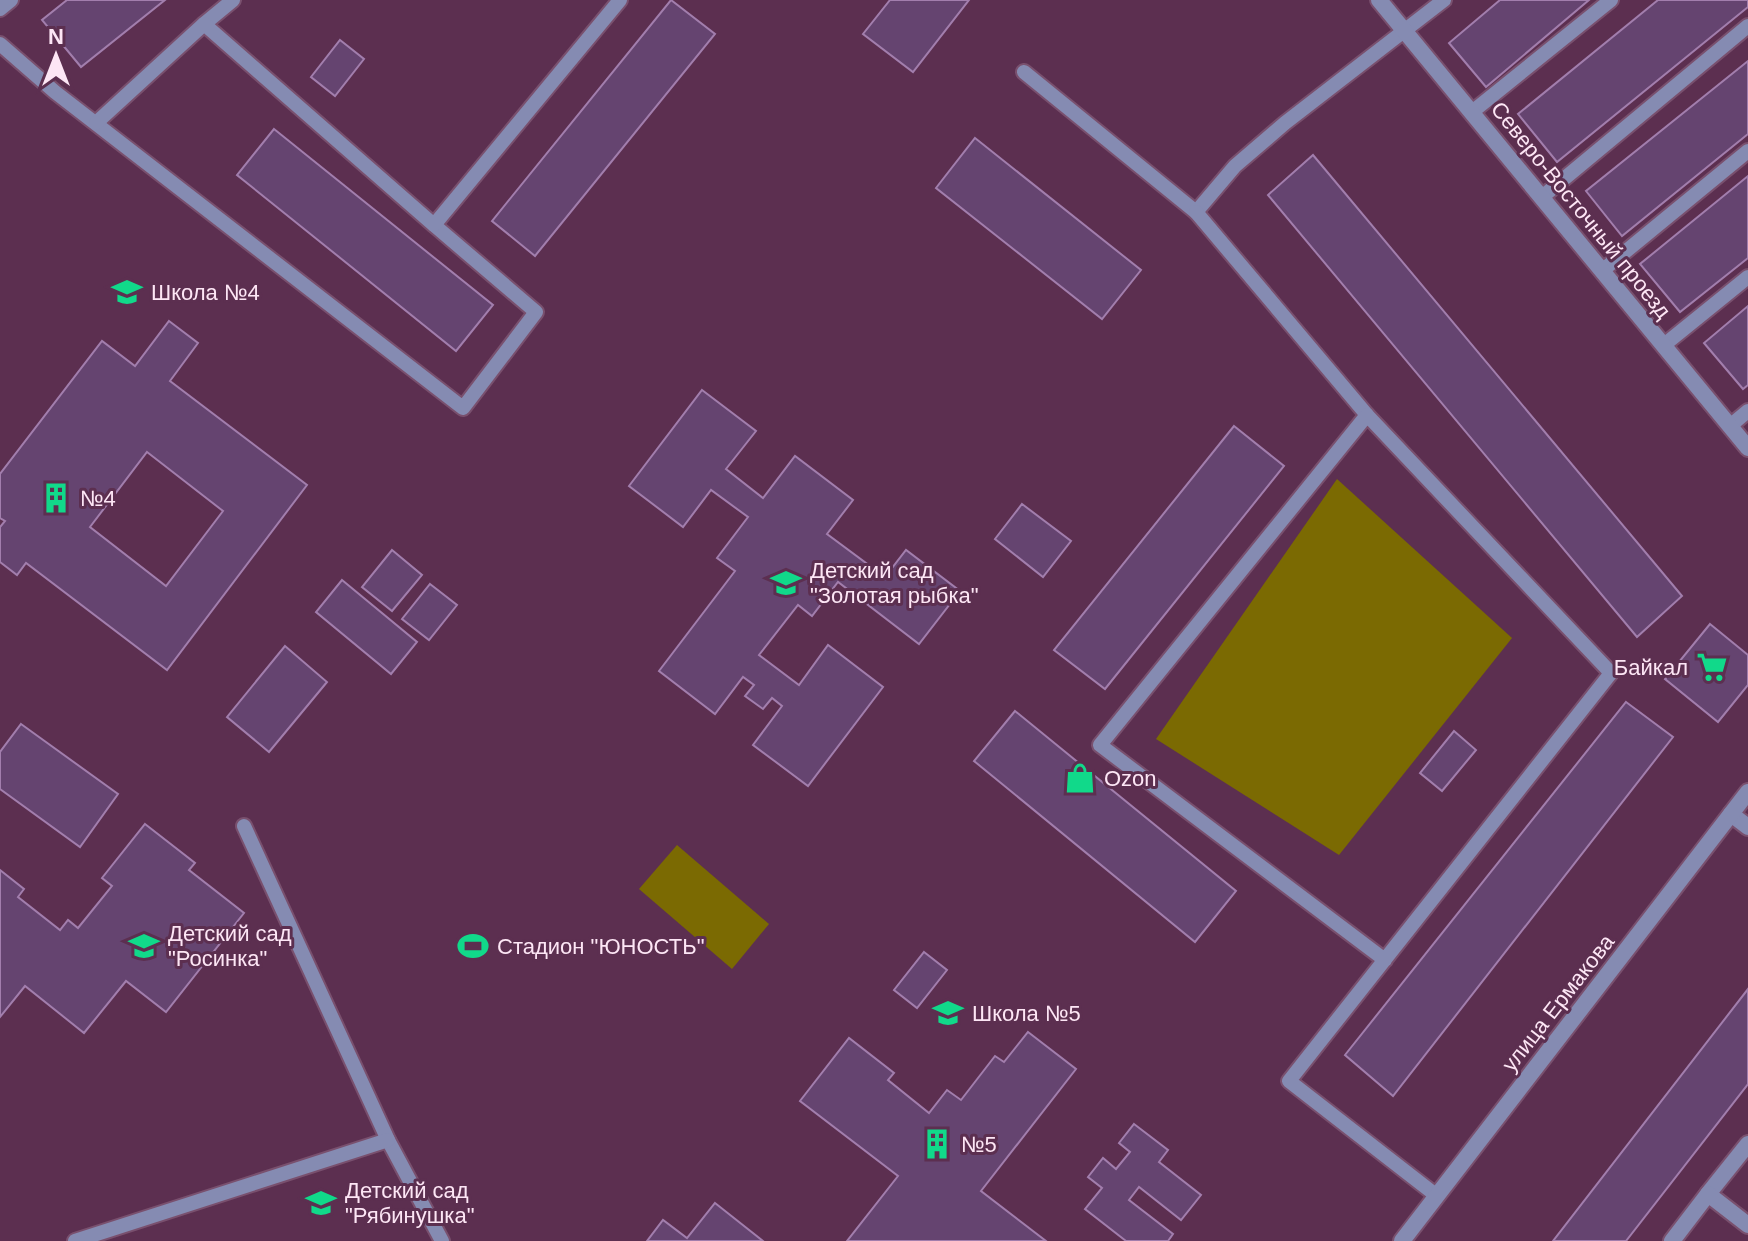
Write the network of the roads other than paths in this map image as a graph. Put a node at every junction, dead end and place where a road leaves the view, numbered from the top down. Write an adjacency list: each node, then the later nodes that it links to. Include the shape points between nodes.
1 (11, 0): 7 (lane)
2 (233, 0): 8 (lane)
3 (620, 0): 18 (lane)
4 (1379, 0): 10 (street, Северо-Восточный проезд)
5 (1444, 0): 10 (lane)
6 (1611, 0): 13 (lane)
7 (0, 9)
8 (204, 24): 14 (lane); 18 (lane)
9 (1748, 26): 16 (lane)
10 (1405, 32): 13 (street, Северо-Восточный проезд); 17 (lane, via 1275,131 1235,166)
11 (0, 44): 14 (lane)
12 (1024, 72): 17 (lane)
13 (1472, 112): 16 (street, Северо-Восточный проезд)
14 (96, 123): 18 (lane, via 463,408 536,312)
15 (1748, 151): 19 (lane)
16 (1542, 197): 19 (street, Северо-Восточный проезд)
17 (1196, 212): 23 (lane)
18 (434, 225)
19 (1603, 270): 21 (street, Северо-Восточный проезд)
20 (1748, 277): 21 (lane)
21 (1664, 345): 24 (street, Северо-Восточный проезд)
22 (1748, 411): 24 (lane)
23 (1367, 415): 30 (lane, via 1611,673); 30 (lane, via 1100,745)
24 (1730, 426): 25 (street, Северо-Восточный проезд)
25 (1748, 448)
26 (1748, 792): 27 (street, улица Ермакова)
27 (1731, 814): 29 (street); 34 (street, улица Ермакова)
28 (244, 826): 31 (lane)
29 (1748, 827)
30 (1385, 960): 34 (lane, via 1289,1081)
31 (388, 1140): 36 (lane); 37 (lane)
32 (1748, 1144): 33 (street)
33 (1708, 1194): 35 (street); 39 (street)
34 (1437, 1196): 38 (street, улица Ермакова)
35 (1748, 1225)
36 (75, 1241)
37 (442, 1241)
38 (1402, 1241)
39 (1672, 1241)

